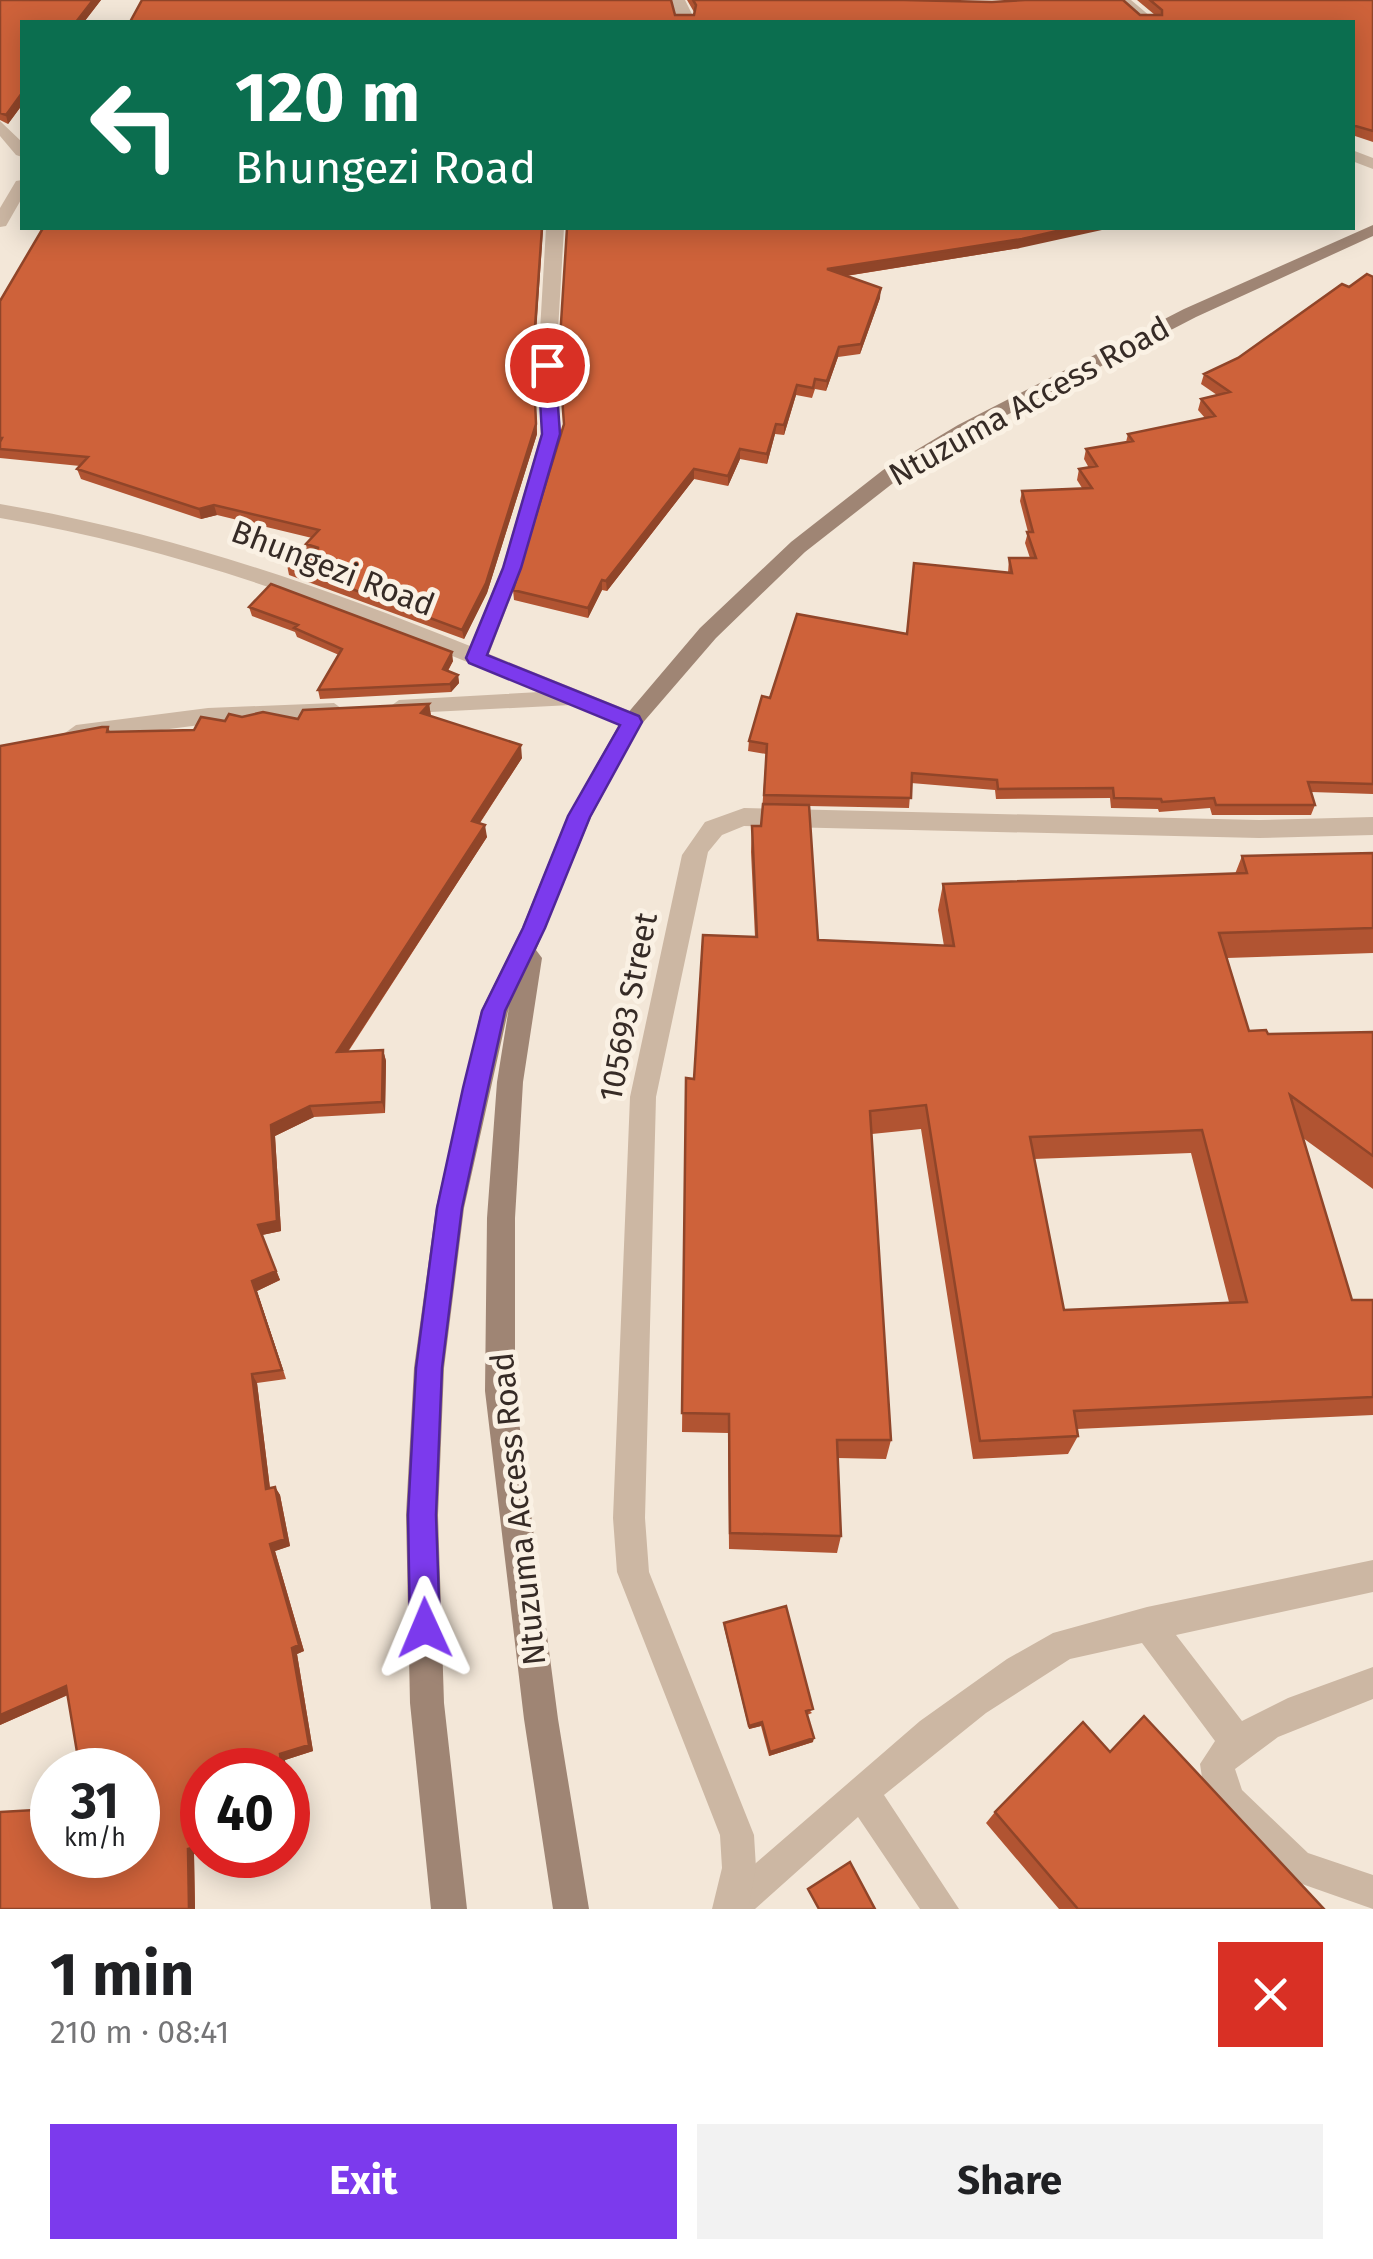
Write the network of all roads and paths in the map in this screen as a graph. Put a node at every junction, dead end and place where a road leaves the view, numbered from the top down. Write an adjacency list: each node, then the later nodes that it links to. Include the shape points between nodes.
1 (1122, 0): 2 (street)
2 (1146, 20)
3 (0, 126): 4 (street)
4 (20, 150)
5 (20, 189): 6 (street)
6 (0, 222)
7 (555, 230): 10 (street, via 547,365 551,434 512,568)
8 (1373, 230): 12 (street, Ntuzuma Access Road, via 1190,313 890,475 756,583)
9 (0, 511): 10 (street, Bhungezi Road, via 78,522 215,557)
10 (476, 658): 11 (street, Bhungezi Road)
11 (574, 698): 12 (street, Bhungezi Road); 13 (street, via 208,716)
12 (632, 722): 15 (street, Ntuzuma Access Road, via 579,816)
13 (56, 736)
14 (1373, 826): 22 (street, 105693 Street, via 744,817 702,837 643,1097 629,1518 638,1588 737,1836 739,1868)
15 (534, 928): 23 (street, Ntuzuma Access Road, via 494,1011 480,1068 450,1208 429,1368 422,1515 427,1703); 24 (street, Ntuzuma Access Road, via 510,1082 500,1391)
16 (1373, 1576): 17 (street)
17 (1147, 1623): 19 (street); 20 (street, via 1064,1644 1020,1668)
18 (1373, 1683): 19 (street)
19 (1237, 1742): 21 (street, via 1218,1764 1230,1802 1297,1866)
20 (862, 1793): 22 (street); 25 (street)
21 (1373, 1893)
22 (730, 1908)
23 (450, 1909)
24 (571, 1909)
25 (940, 1909)

